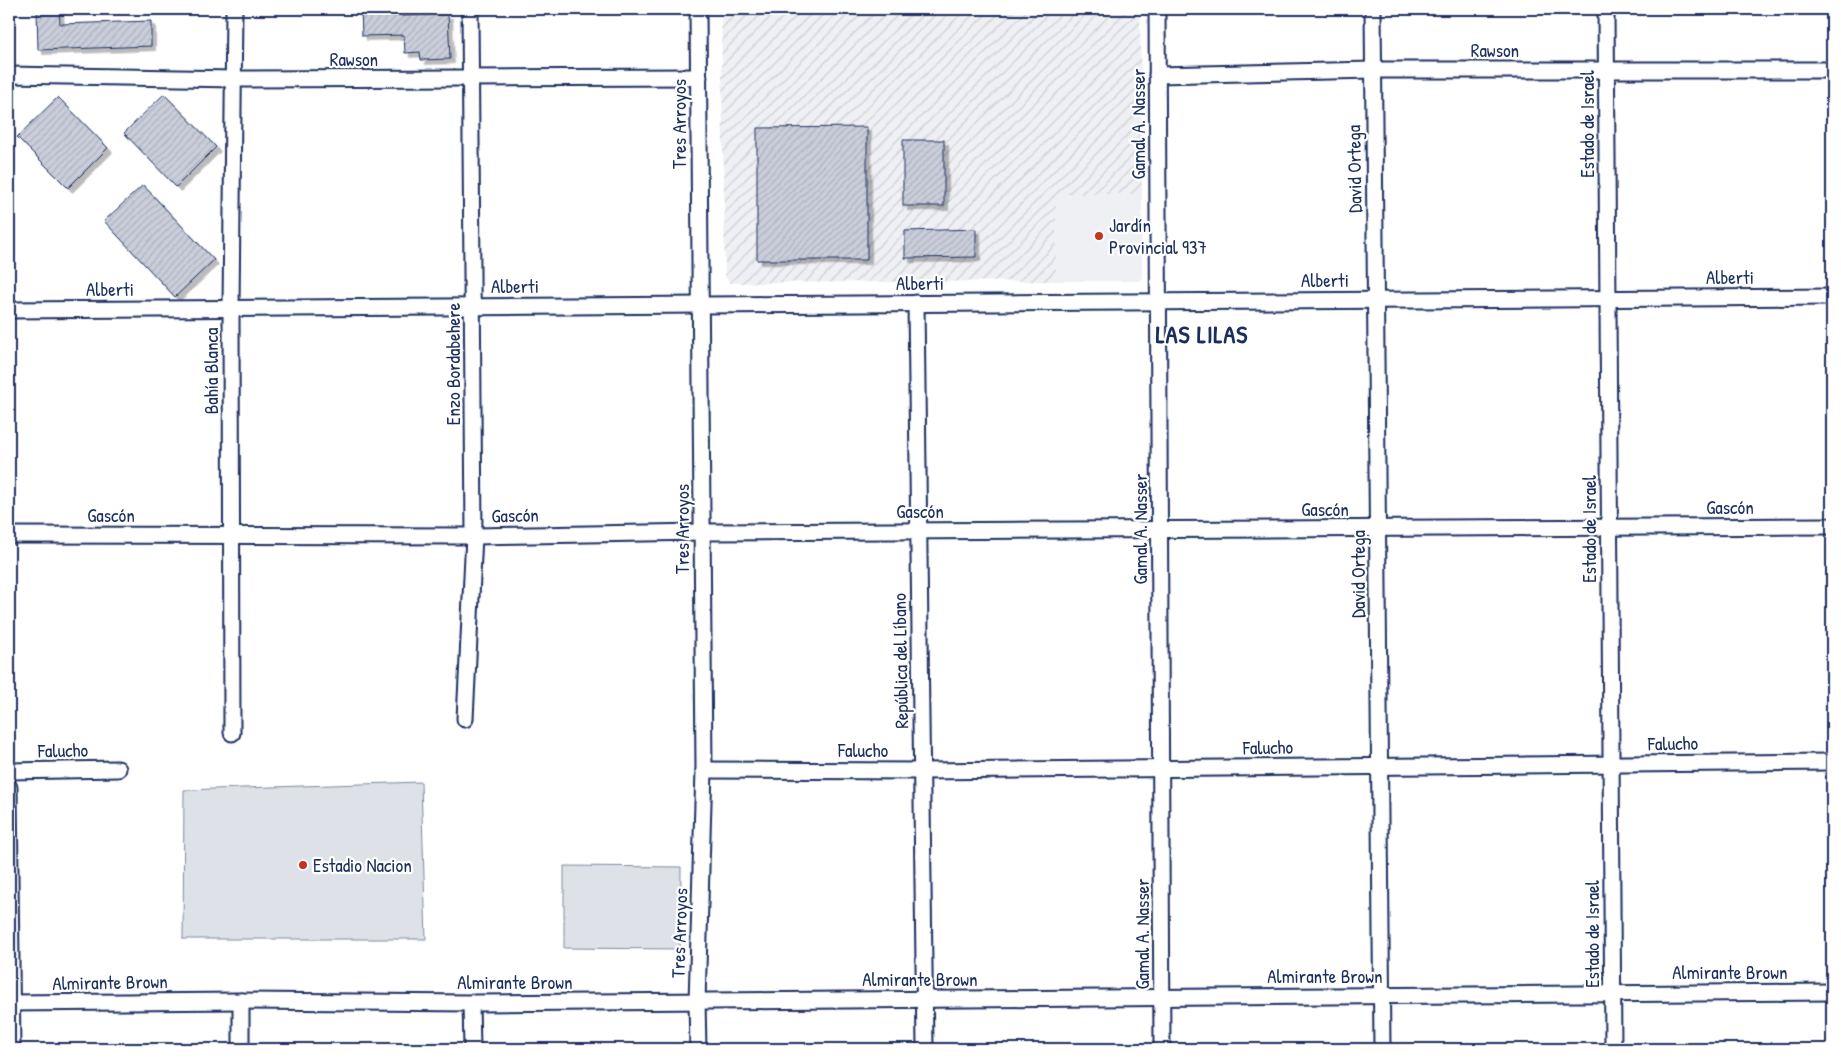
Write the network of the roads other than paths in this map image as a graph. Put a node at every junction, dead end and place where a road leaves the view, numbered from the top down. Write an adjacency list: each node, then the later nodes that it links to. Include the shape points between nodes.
1 (234, 9): 13 (street, Bahía Blanca)
2 (470, 9): 14 (street, Enzo Bordabehere)
3 (698, 9): 12 (street, Tres Arroyos)
4 (1157, 9): 11 (street, Gamal A. Nasser)
5 (1373, 9): 7 (street, David Ortega)
6 (1606, 9): 8 (street, Estado de Israel)
7 (1373, 70): 8 (street, Rawson); 11 (street, Rawson); 17 (street, David Ortega)
8 (1606, 70): 9 (street, Rawson); 16 (street, Estado de Israel)
9 (1832, 70)
10 (9, 75): 13 (street, Rawson)
11 (1157, 75): 18 (street, Gamal A. Nasser)
12 (698, 77): 14 (street, Rawson); 20 (street, Tres Arroyos)
13 (235, 79): 14 (street, Rawson); 22 (street, Bahía Blanca)
14 (471, 79): 21 (street, Enzo Bordabehere)
15 (1832, 297): 16 (street, Alberti)
16 (1608, 298): 17 (street, Alberti); 25 (street, Estado de Israel)
17 (1376, 300): 18 (street, Alberti); 26 (street, David Ortega)
18 (1158, 301): 19 (street, Alberti); 27 (street, Gamal A. Nasser)
19 (916, 303): 20 (street, Alberti); 28 (street, República del Líbano)
20 (700, 305): 21 (street, Alberti); 29 (street, Tres Arroyos)
21 (472, 306): 22 (street, Alberti); 32 (street, Enzo Bordabehere)
22 (231, 308): 23 (street, Alberti); 31 (street, Bahía Blanca)
23 (9, 310)
24 (1832, 526): 25 (street, Gascón)
25 (1609, 528): 26 (street, Gascón); 36 (street, Estado de Israel)
26 (1378, 529): 27 (street, Gascón); 37 (street, David Ortega)
27 (1160, 530): 28 (street, Gascón); 38 (street, Gamal A. Nasser)
28 (919, 531): 29 (street, Gascón); 42 (street, República del Líbano)
29 (702, 532): 32 (street, Gascón); 40 (street, Tres Arroyos)
30 (9, 535): 31 (street, Gascón)
31 (232, 536): 32 (street, Gascón); 34 (street, Bahía Blanca)
32 (474, 536): 33 (street, Enzo Bordabehere)
33 (465, 719)
34 (232, 734)
35 (1832, 762): 36 (street, Falucho)
36 (1611, 764): 37 (street, Falucho); 45 (street, Estado de Israel)
37 (1380, 766): 38 (street, Falucho); 46 (street, David Ortega)
38 (1161, 768): 42 (street, Falucho); 47 (street, Gamal A. Nasser)
39 (118, 769): 41 (street, Falucho)
40 (704, 770): 42 (street, Falucho); 50 (street, Tres Arroyos)
41 (9, 771)
42 (921, 771): 48 (street, República del Líbano)
43 (9, 786): 51 (street)
44 (1832, 992): 45 (street, Almirante Brown)
45 (1612, 993): 46 (street, Almirante Brown); 60 (street, Estado de Israel)
46 (1382, 995): 47 (street, Almirante Brown); 59 (street, David Ortega)
47 (1162, 997): 48 (street, Almirante Brown); 58 (street, Gamal A. Nasser)
48 (924, 999): 50 (street, Almirante Brown); 57 (street, República del Líbano)
49 (241, 1001): 51 (street, Almirante Brown); 52 (street, Almirante Brown); 54 (street)
50 (697, 1001): 52 (street, Almirante Brown); 56 (street, Tres Arroyos)
51 (10, 1003): 53 (street)
52 (471, 1003): 55 (street)
53 (12, 1049)
54 (241, 1049)
55 (472, 1049)
56 (698, 1049)
57 (925, 1049)
58 (1162, 1049)
59 (1382, 1049)
60 (1613, 1049)

